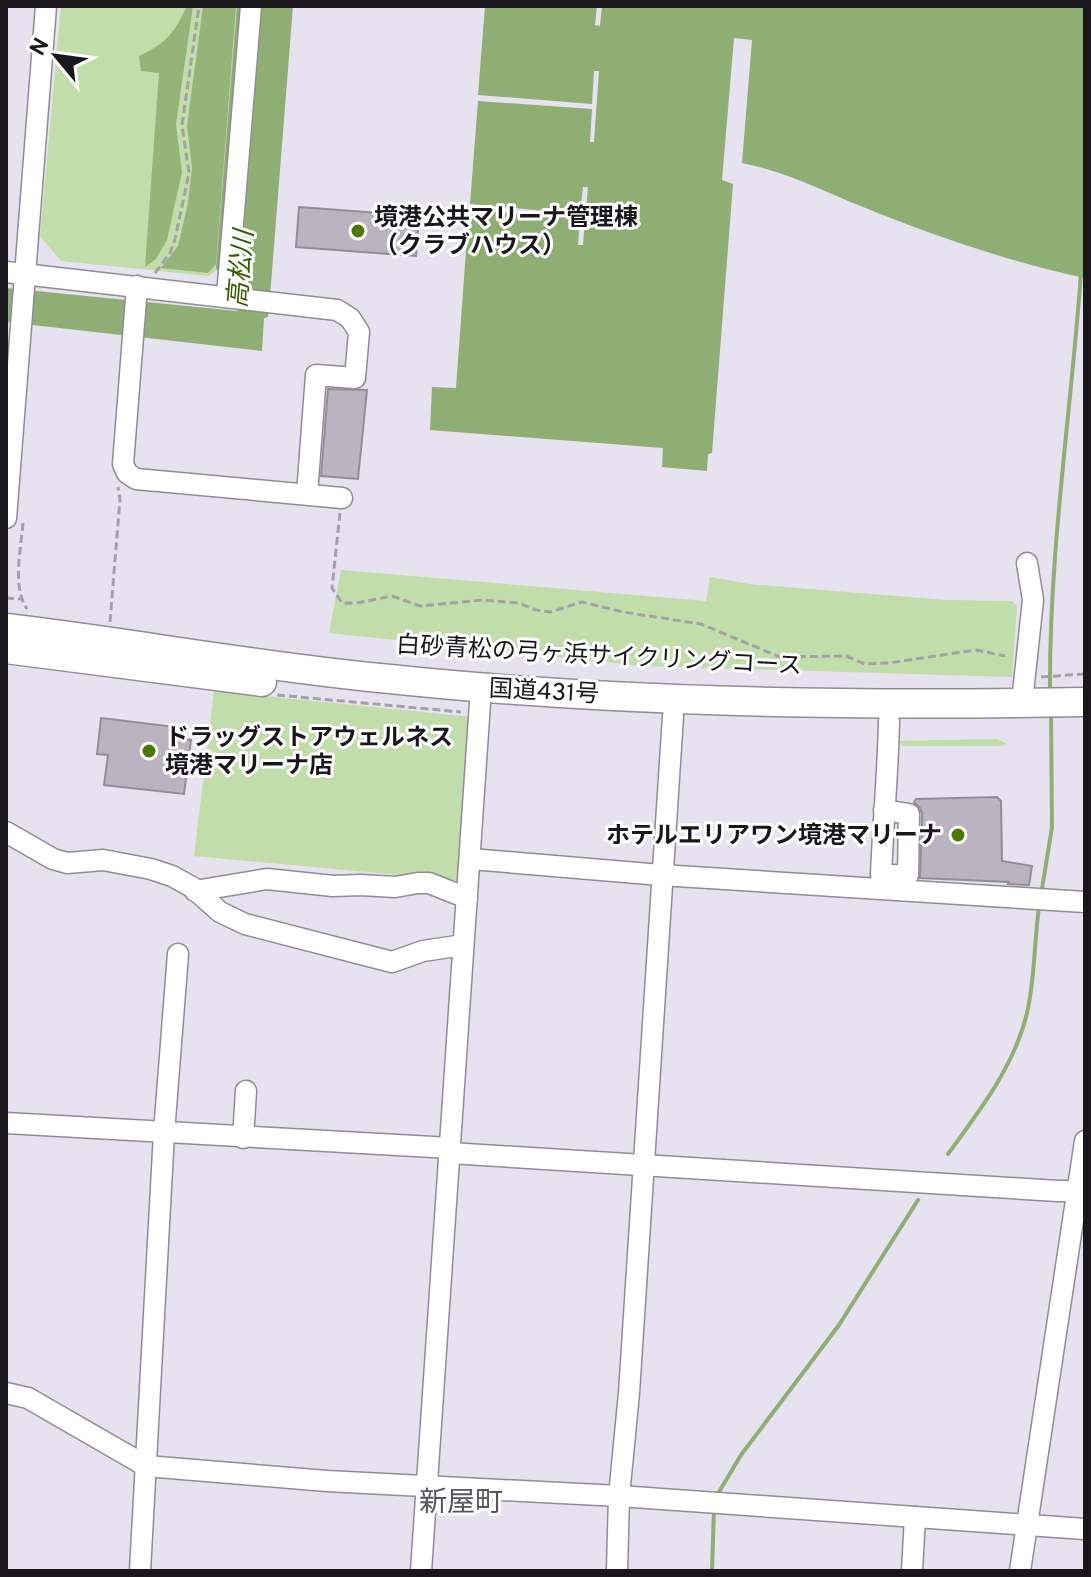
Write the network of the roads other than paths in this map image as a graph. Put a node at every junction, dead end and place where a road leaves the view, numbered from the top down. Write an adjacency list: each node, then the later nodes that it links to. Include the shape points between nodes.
1 (46, 6): 3 (street)
2 (251, 6): 5 (street)
3 (17, 278): 4 (street); 8 (street, via 20,324)
4 (142, 288): 5 (street); 6 (street, via 133,337 123,464 127,473 136,479)
5 (232, 296): 6 (street, via 337,310 359,332 355,378 316,375)
6 (307, 494): 7 (street)
7 (342, 498)
8 (6, 518)
9 (1027, 563): 12 (street, via 1033,600)
10 (6, 637): 11 (highway, 国道431号, via 312,671)
11 (480, 696): 12 (highway, 国道431号, via 860,703); 14 (highway, 国道431号); 18 (street)
12 (1029, 698): 13 (highway, 国道431号); 15 (highway, 国道431号)
13 (1076, 704)
14 (673, 716): 15 (highway, 国道431号); 19 (street)
15 (889, 721): 16 (street)
16 (884, 810)
17 (6, 832): 20 (street, via 53,859 103,860 151,869)
18 (471, 859): 19 (street); 21 (street)
19 (661, 875): 22 (street); 31 (street)
20 (195, 891): 21 (street, via 267,879 333,886 429,883); 23 (street, via 245,924 392,962)
21 (467, 898): 23 (street)
22 (1085, 902)
23 (463, 945): 30 (street)
24 (178, 954): 27 (street)
25 (246, 1091): 28 (street)
26 (6, 1123): 27 (street)
27 (164, 1133): 28 (street); 34 (street)
28 (243, 1138): 30 (street)
29 (1085, 1141): 32 (street)
30 (450, 1150): 31 (street); 35 (street)
31 (641, 1164): 32 (street); 36 (street)
32 (1082, 1191): 38 (street)
33 (6, 1393): 34 (street, via 28,1398)
34 (146, 1466): 35 (street); 40 (street)
35 (427, 1486): 36 (street); 41 (street)
36 (619, 1496): 37 (street); 42 (street)
37 (915, 1517): 38 (street); 43 (street)
38 (1026, 1526): 39 (street); 44 (street)
39 (1085, 1529)
40 (140, 1571)
41 (421, 1571)
42 (617, 1571)
43 (912, 1571)
44 (1020, 1571)

